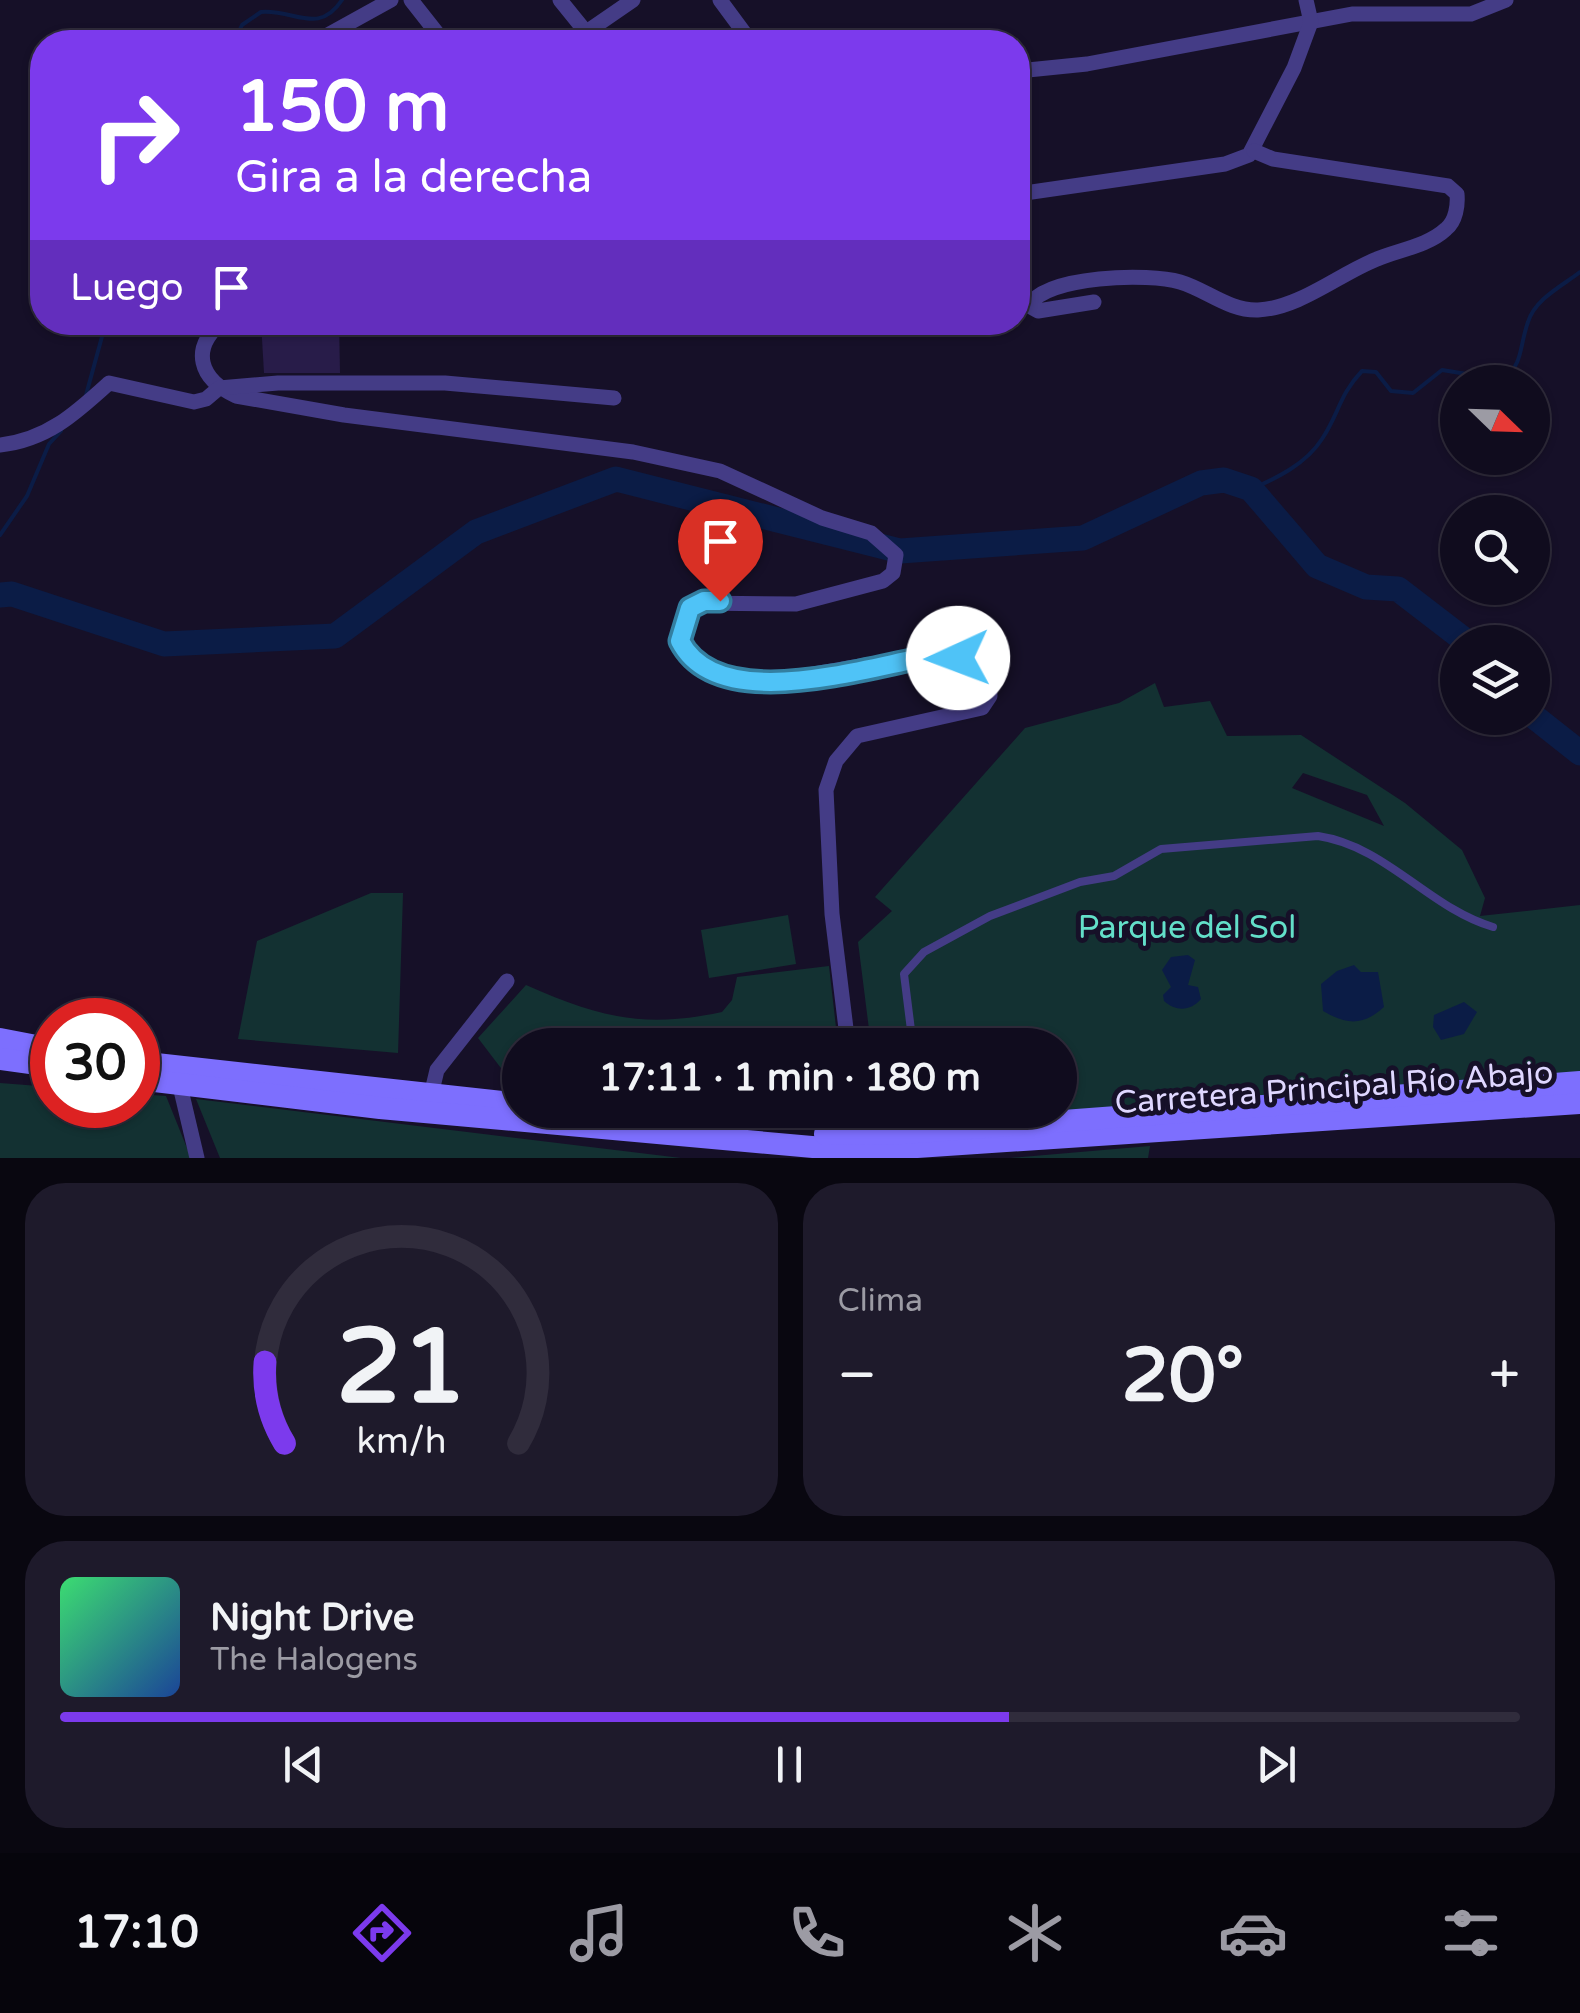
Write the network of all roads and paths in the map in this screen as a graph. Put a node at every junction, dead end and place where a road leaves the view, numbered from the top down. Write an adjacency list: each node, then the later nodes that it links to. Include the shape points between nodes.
1 (391, 0): 9 (street)
2 (411, 0): 10 (street)
3 (560, 0): 11 (street)
4 (634, 0): 12 (street)
5 (720, 0): 13 (street)
6 (1306, 0): 8 (street)
7 (1506, 0): 8 (street, via 1471,14 1352,14)
8 (1311, 22): 14 (street); 15 (street)
9 (337, 30)
10 (435, 30)
11 (584, 30)
12 (598, 30)
13 (741, 30)
14 (1030, 70)
15 (1254, 151): 16 (street, via 1225,164); 17 (street, via 1448,186 1458,194 1454,216 1433,238 1281,306 1240,309 1181,282 1150,276 1059,285 1035,296 1030,306 1038,311)
16 (1030, 192)
17 (1094, 302)
18 (208, 335): 19 (street, via 200,354 203,371)
19 (219, 388): 20 (street, via 445,383); 21 (street, via 194,402 109,382 44,434); 24 (street, via 252,400 632,452 720,472 871,533 896,555 889,578 796,604 695,603 680,641 698,666 744,682 932,656 971,664 989,681 982,708 858,736 830,776 832,914)
20 (614, 398)
21 (0, 444)
22 (1493, 927): 25 (lane, via 1442,906 1430,892 1339,839 1161,850 1114,876 990,916 924,952 904,974)
23 (508, 981): 34 (street, via 436,1070)
24 (846, 1028)
25 (911, 1028)
26 (0, 1039): 27 (main road)
27 (30, 1045)
28 (0, 1058): 29 (main road)
29 (30, 1063)
30 (160, 1070): 31 (main road, Carretera Principal Río Abajo)
31 (181, 1078): 32 (main road, Carretera Principal Río Abajo); 34 (main road, Carretera Principal Río Abajo); 39 (main road, Carretera Principal Río Abajo); 40 (street)
32 (160, 1079)
33 (1580, 1082): 39 (main road, Carretera Principal Río Abajo)
34 (431, 1095): 35 (main road, Carretera Principal Río Abajo)
35 (502, 1102)
36 (1580, 1103): 39 (main road, Carretera Principal Río Abajo)
37 (749, 1128): 39 (main road, Carretera Principal Río Abajo)
38 (857, 1128): 39 (street)
39 (858, 1143)
40 (198, 1158)

